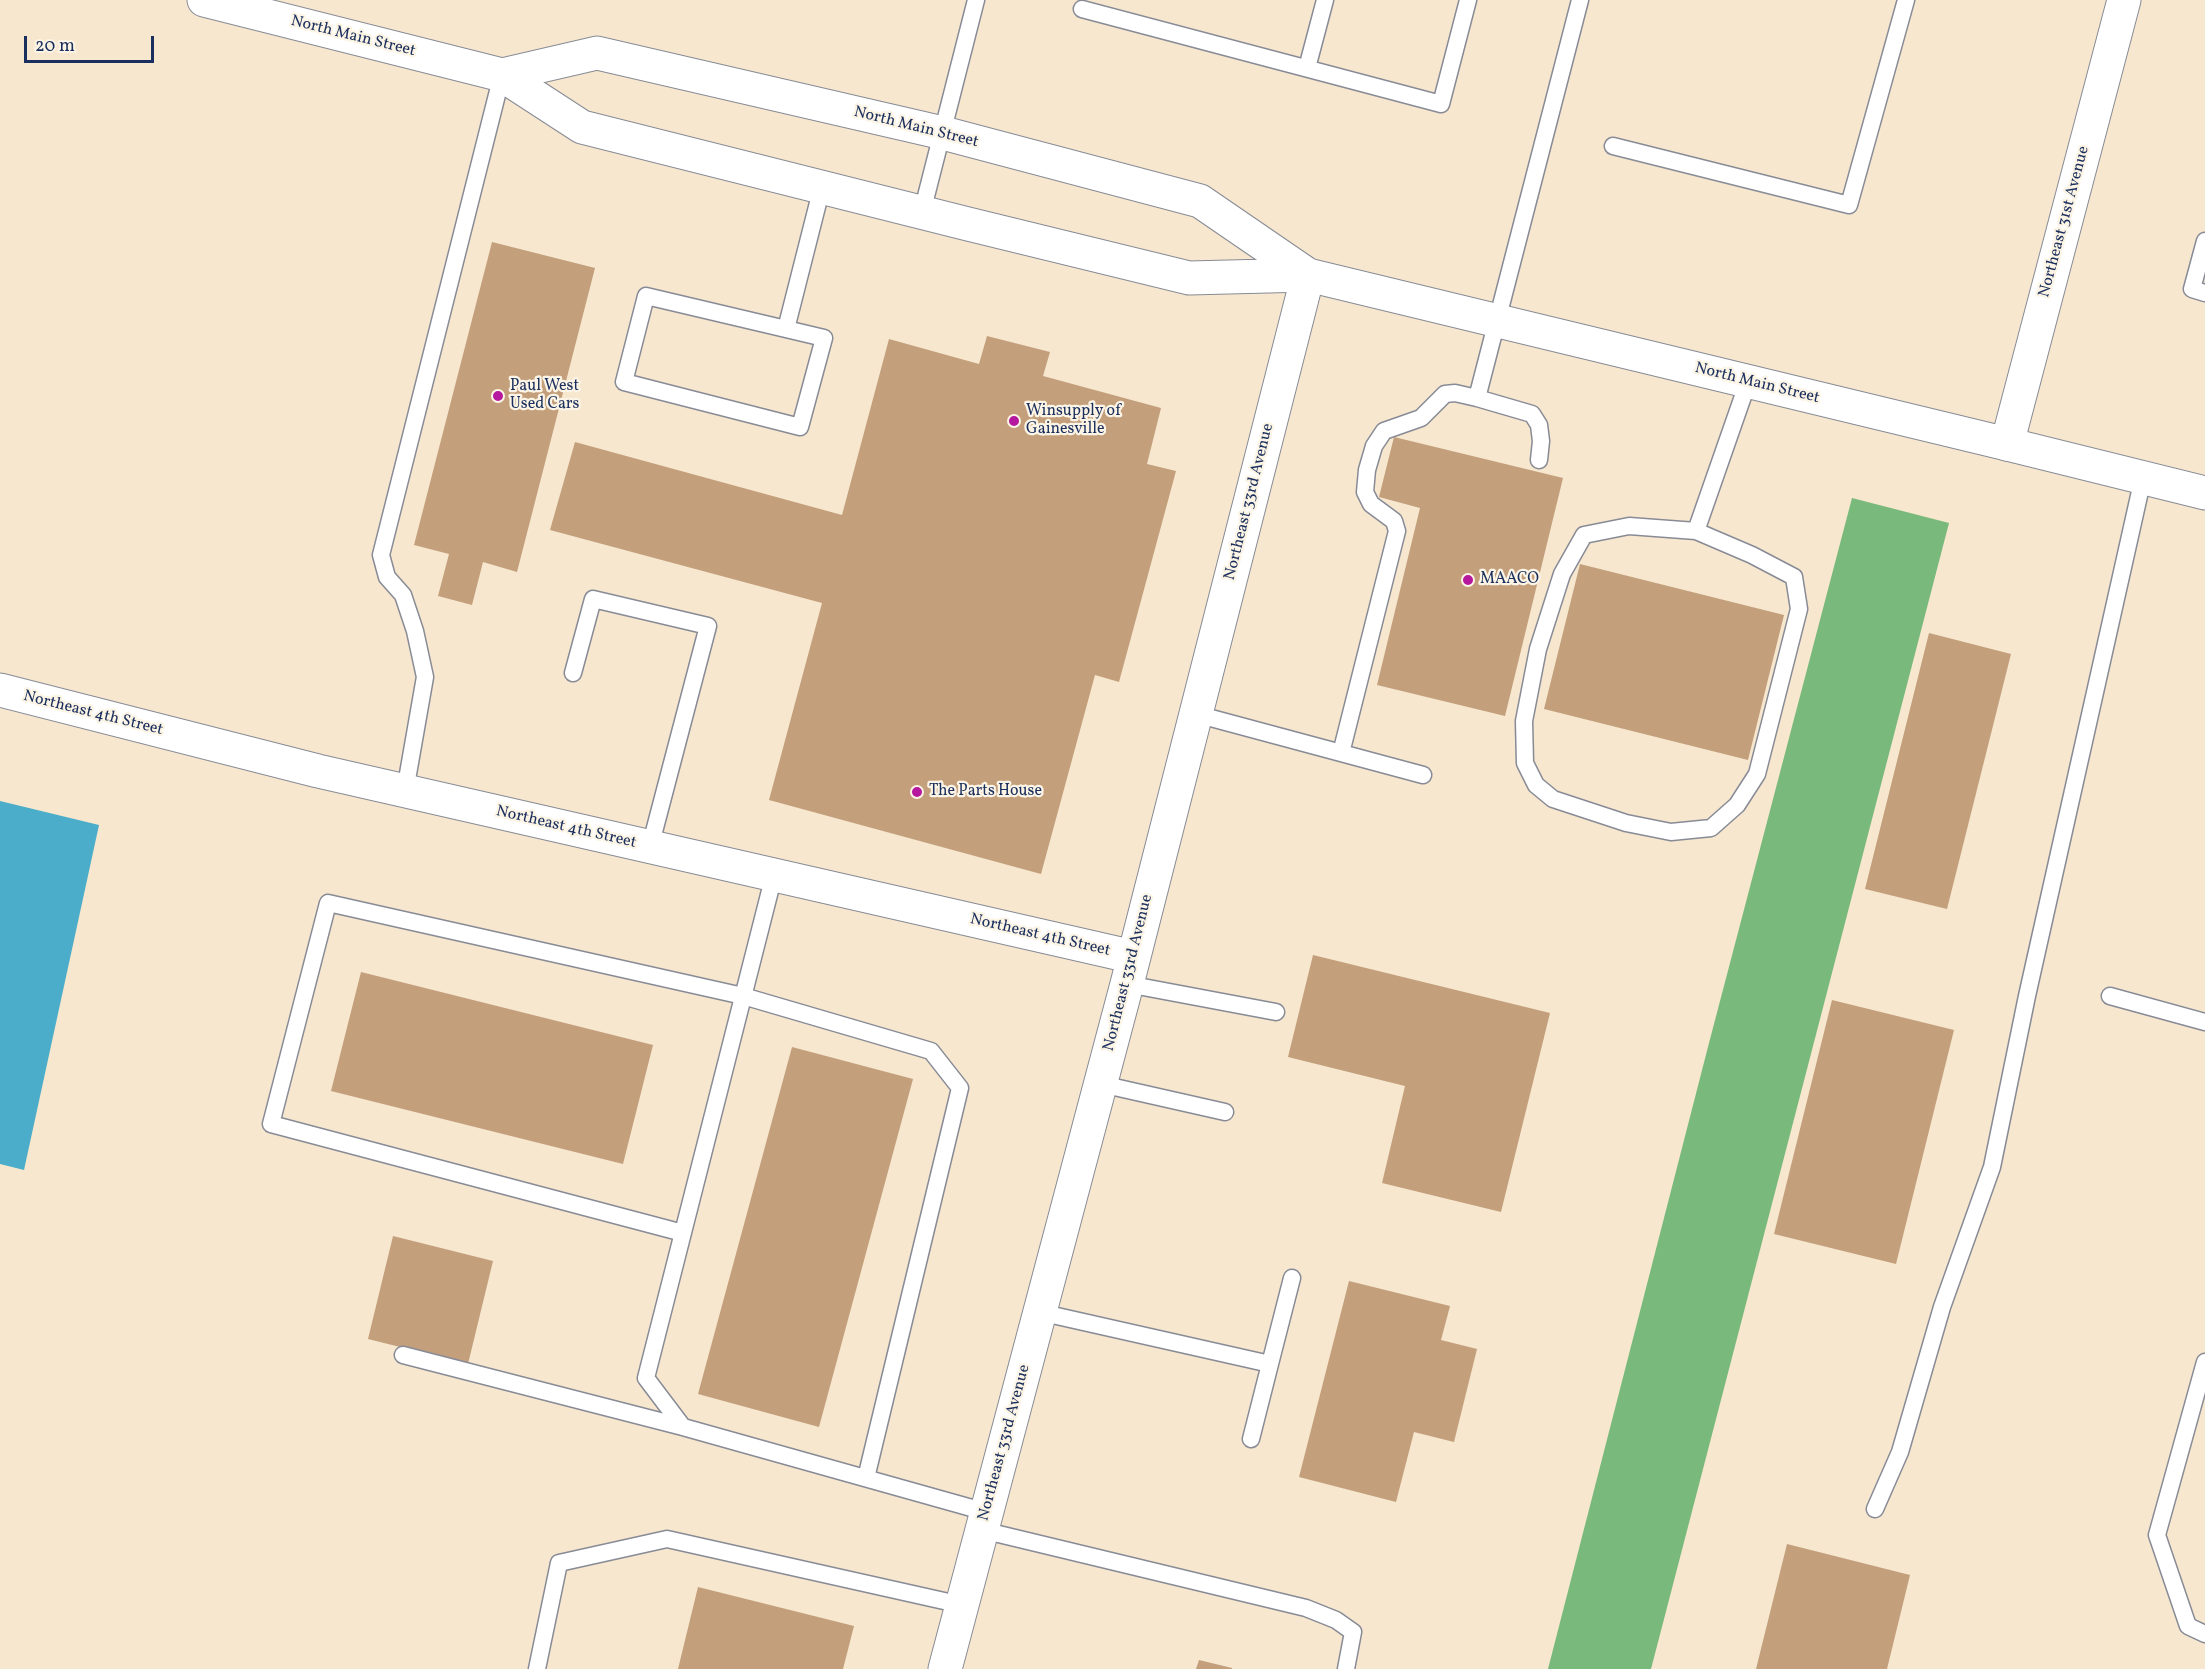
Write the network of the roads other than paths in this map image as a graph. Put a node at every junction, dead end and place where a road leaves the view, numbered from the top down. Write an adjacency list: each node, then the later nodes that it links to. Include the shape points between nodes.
1 (204, 0): 10 (street, North Main Street)
2 (976, 0): 11 (lane)
3 (1324, 0): 9 (lane)
4 (1468, 0): 9 (lane, via 1441,104)
5 (1581, 0): 18 (lane)
6 (1906, 0): 12 (lane, via 1849,205)
7 (2124, 0): 22 (street, Northeast 31st Avenue)
8 (1082, 9): 9 (lane)
9 (1307, 68)
10 (502, 75): 11 (street, North Main Street, via 597,53); 13 (street, North Main Street, via 582,127); 32 (lane, via 381,555 387,577 403,596 425,677)
11 (943, 133): 14 (lane); 16 (street, North Main Street, via 1200,201)
12 (1613, 146)
13 (822, 187): 14 (street, North Main Street); 19 (lane)
14 (922, 212): 16 (street, North Main Street, via 1189,278)
15 (2205, 241): 17 (lane, via 2192,289)
16 (1308, 275): 18 (street, North Main Street); 29 (street, Northeast 33rd Avenue)
17 (2205, 292)
18 (1497, 321): 20 (street, North Main Street); 21 (lane)
19 (786, 329): 19 (lane, via 646,296 624,382 800,427 824,338)
20 (1748, 382): 22 (street, North Main Street); 26 (lane)
21 (1477, 398): 23 (lane, via 1532,414 1539,425); 30 (lane, via 1445,394 1421,418 1384,431 1374,446 1365,492 1371,504 1394,521 1397,531)
22 (2007, 444): 24 (street, North Main Street)
23 (1539, 460)
24 (2143, 478): 25 (street, North Main Street); 51 (lane, via 1992,1167 1942,1307 1900,1452)
25 (2205, 494)
26 (1696, 531): 26 (lane, via 1794,577 1799,609 1757,774 1737,805 1711,828 1671,832 1626,824 1553,799 1536,784 1525,763 1524,722 1538,649 1562,574 1584,535 1629,526)
27 (573, 673): 33 (lane, via 593,598 708,626)
28 (0, 690): 32 (street, Northeast 4th Street)
29 (1196, 714): 30 (lane); 35 (street, Northeast 33rd Avenue)
30 (1341, 753): 31 (lane)
31 (1423, 775)
32 (405, 791): 33 (street, Northeast 4th Street)
33 (650, 847): 34 (street, Northeast 4th Street)
34 (774, 876): 35 (street, Northeast 4th Street); 36 (lane)
35 (1130, 971): 38 (lane); 40 (street, Northeast 33rd Avenue)
36 (743, 996): 42 (lane); 42 (lane, via 328,903 296,1024 271,1124); 50 (lane, via 931,1051 960,1088)
37 (2110, 996): 39 (lane)
38 (1276, 1012)
39 (2205, 1022)
40 (1101, 1084): 41 (lane); 44 (street, Northeast 33rd Avenue)
41 (1225, 1112)
42 (683, 1233): 48 (lane, via 646,1378)
43 (1292, 1278): 47 (lane)
44 (1039, 1312): 47 (lane); 52 (street, Northeast 33rd Avenue)
45 (403, 1355): 48 (lane)
46 (2205, 1362): 54 (lane, via 2157,1534 2188,1626)
47 (1270, 1364): 49 (lane)
48 (683, 1428): 50 (lane)
49 (1251, 1439)
50 (866, 1478): 52 (lane)
51 (1875, 1509)
52 (984, 1521): 53 (street, Northeast 33rd Avenue); 57 (lane, via 1306,1608 1336,1620 1353,1632)
53 (962, 1605): 55 (lane, via 667,1539 559,1563); 56 (street, Northeast 33rd Avenue)
54 (2205, 1634)
55 (537, 1669)
56 (945, 1669)
57 (1346, 1669)

